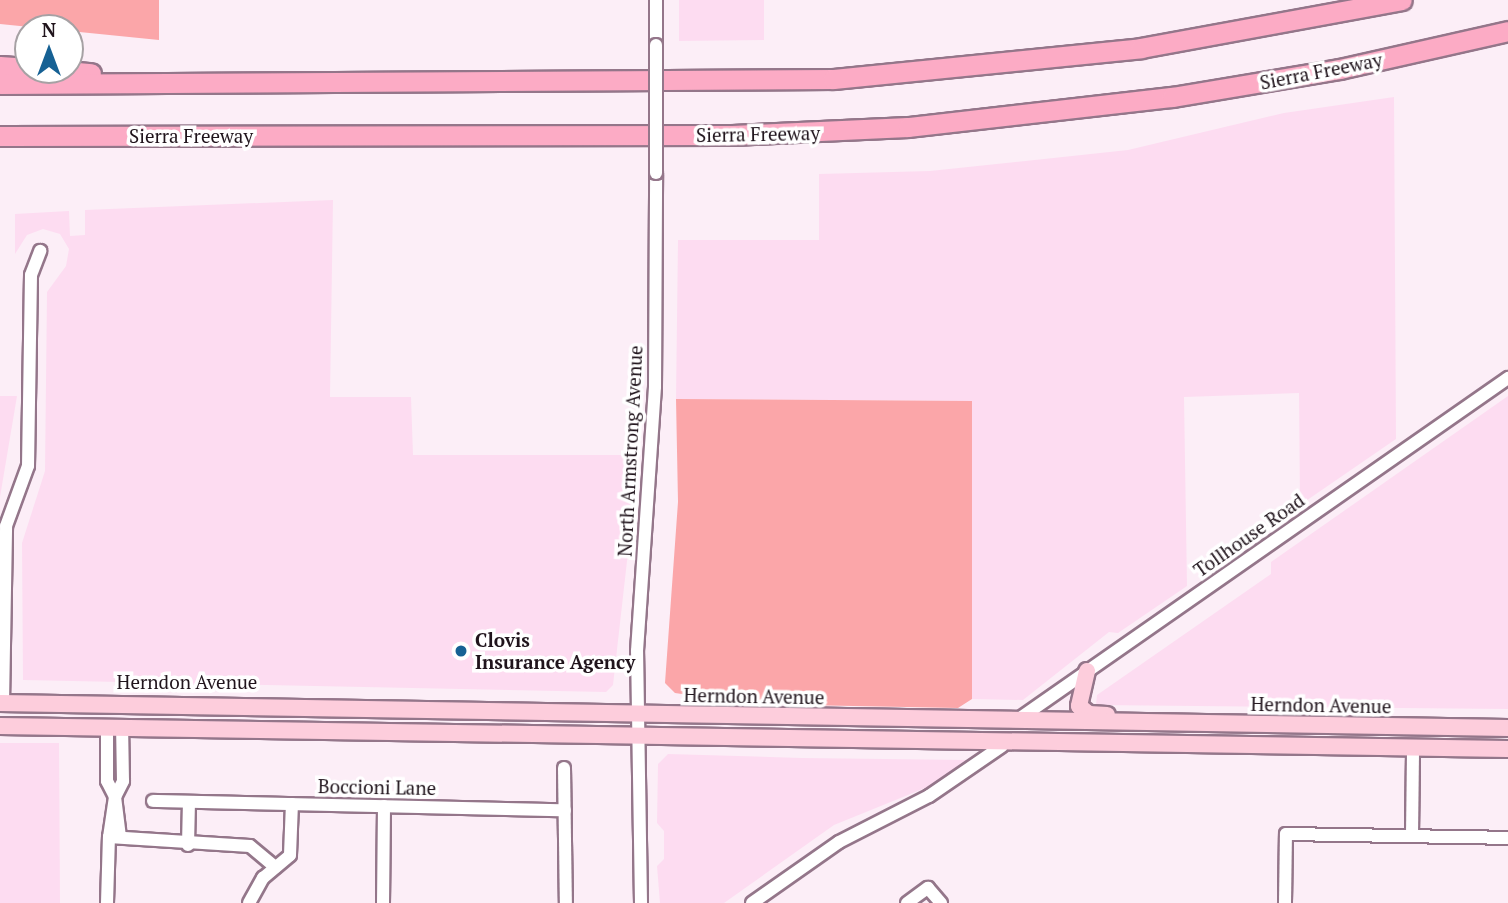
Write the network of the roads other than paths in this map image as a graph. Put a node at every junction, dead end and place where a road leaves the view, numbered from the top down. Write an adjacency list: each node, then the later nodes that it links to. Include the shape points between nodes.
1 (656, 0): 19 (street, North Armstrong Avenue, bridge, via 655,387)
2 (1387, 0): 4 (highway)
3 (1402, 0): 4 (highway)
4 (1333, 15): 10 (highway, via 1128,50 833,79)
5 (1508, 31): 7 (highway, Sierra Freeway)
6 (1508, 41): 7 (highway)
7 (1433, 48): 12 (highway, Sierra Freeway, via 1172,97 908,127 718,135)
8 (84, 74): 10 (highway)
9 (0, 84): 10 (highway)
10 (154, 85)
11 (0, 136): 12 (highway, Sierra Freeway)
12 (166, 136): 13 (highway)
13 (0, 146)
14 (40, 251): 18 (street, via 31,275 29,466 6,526)
15 (1508, 378): 16 (street, Tollhouse Road)
16 (1087, 671): 20 (street, Tollhouse Road); 21 (main road, via 1079,692 1083,710 1138,715)
17 (297, 703): 18 (main road, Herndon Avenue); 19 (main road, Herndon Avenue); 23 (main road, via 215,714 125,713)
18 (1, 705)
19 (637, 713): 20 (main road, Herndon Avenue); 25 (street, North Armstrong Avenue)
20 (1013, 723): 21 (main road, Herndon Avenue); 27 (main road, via 994,733 806,729)
21 (1152, 724): 24 (main road, Herndon Avenue); 29 (main road, via 1137,732 1059,733)
22 (0, 726): 23 (main road)
23 (115, 727): 25 (main road); 39 (street, via 107,781 115,797)
24 (1508, 728)
25 (637, 737): 27 (main road); 47 (street, North Armstrong Avenue)
26 (1508, 738): 31 (main road)
27 (793, 742): 28 (main road)
28 (1002, 746): 29 (main road); 48 (street, via 929,796 839,842)
29 (1052, 747): 31 (main road)
30 (1508, 749): 31 (main road)
31 (1413, 750): 38 (street)
32 (564, 768): 37 (street)
33 (153, 801): 34 (street, Boccioni Lane)
34 (189, 802): 35 (street, Boccioni Lane); 41 (street)
35 (292, 804): 36 (street, Boccioni Lane); 42 (street, via 292,849)
36 (384, 806): 37 (street, Boccioni Lane); 45 (street)
37 (565, 810): 46 (street)
38 (1412, 835): 40 (street); 51 (street, via 1286,834)
39 (115, 837): 41 (street); 43 (street)
40 (1508, 838)
41 (188, 845): 42 (street, via 250,846)
42 (275, 867): 44 (street)
43 (107, 903)
44 (249, 903)
45 (383, 903)
46 (566, 903)
47 (641, 903)
48 (752, 903)
49 (906, 903): 50 (street, via 928,888)
50 (941, 903)
51 (1284, 903)

